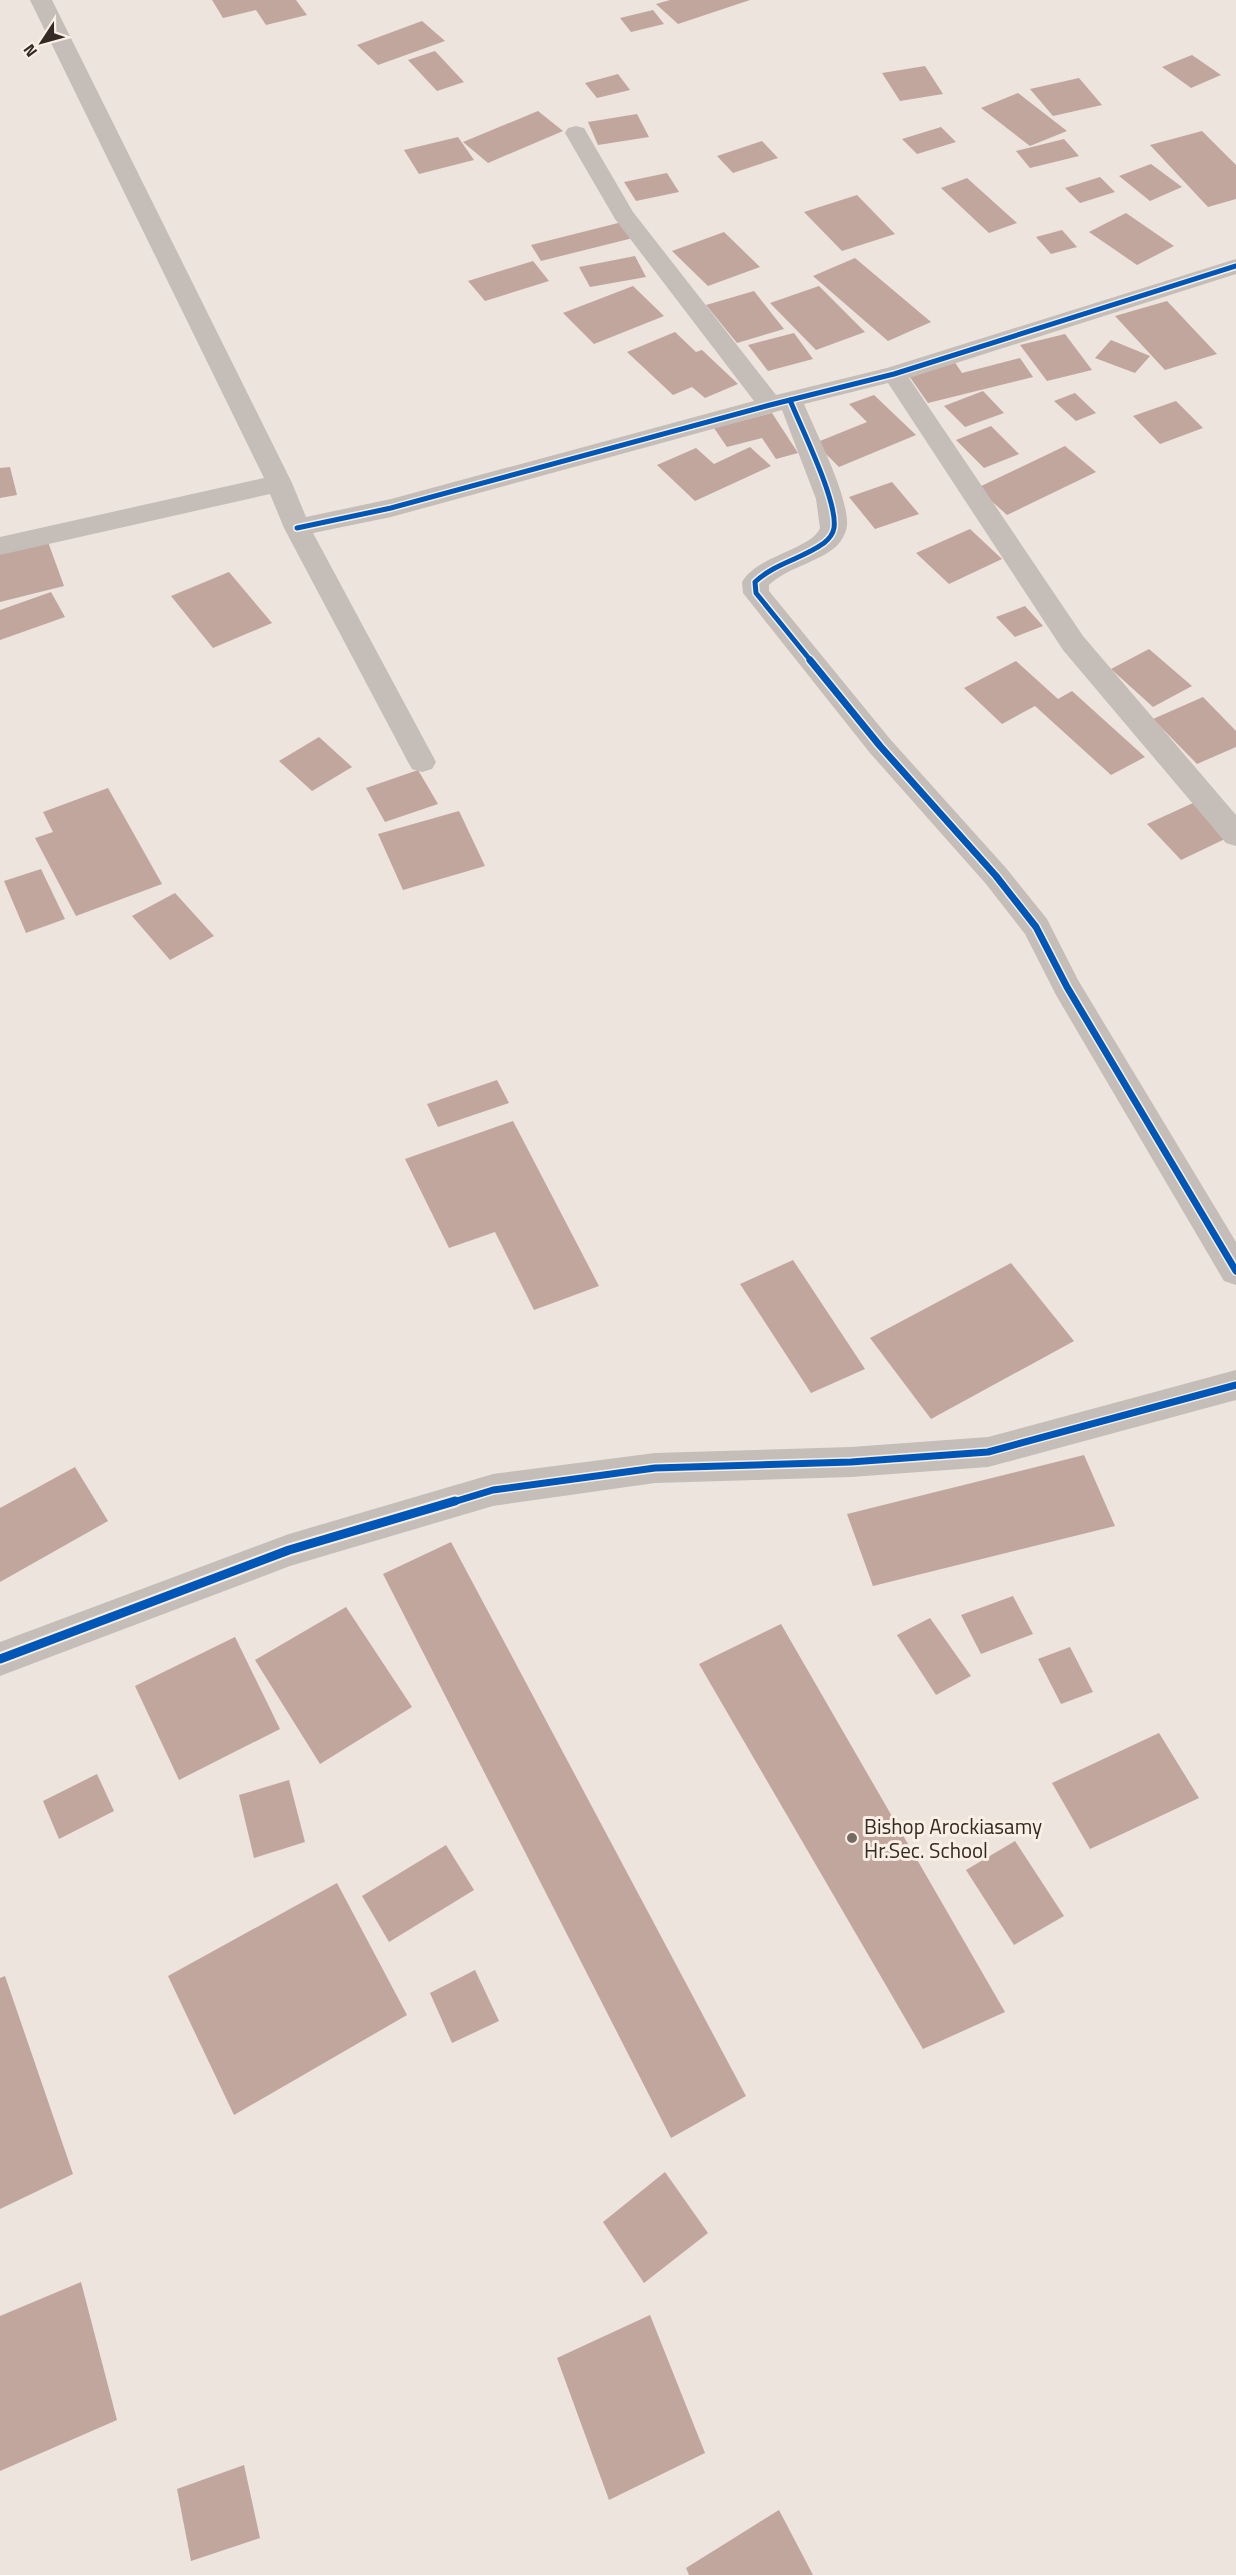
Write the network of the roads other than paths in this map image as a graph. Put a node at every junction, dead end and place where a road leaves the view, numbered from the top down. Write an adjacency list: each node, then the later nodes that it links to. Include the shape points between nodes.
1 (41, 0): 6 (street)
2 (576, 133): 5 (street, via 623,214)
3 (1236, 266): 4 (street)
4 (894, 374): 5 (street); 10 (street, via 1073,643)
5 (780, 402): 7 (street, via 391,508); 11 (street, via 830,503 834,524 832,536 823,543 764,573 755,582 756,593 880,746 1036,927 1067,987)
6 (279, 483): 7 (street); 8 (street)
7 (297, 528): 9 (street)
8 (0, 546)
9 (422, 762)
10 (1236, 835)
11 (1236, 1271)
12 (1236, 1385): 13 (street, via 988,1452 851,1462 656,1468 493,1490 289,1550)
13 (0, 1659)

